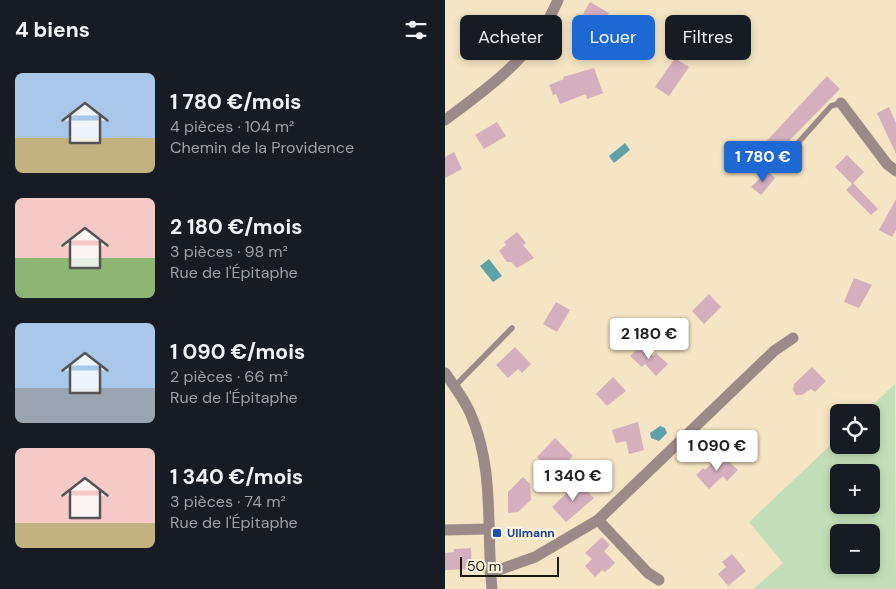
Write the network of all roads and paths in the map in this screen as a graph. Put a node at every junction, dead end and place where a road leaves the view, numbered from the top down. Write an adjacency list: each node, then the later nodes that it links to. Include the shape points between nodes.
1 (558, 0): 3 (street, via 550,20 525,55)
2 (841, 103): 4 (lane, via 831,106); 5 (street, via 887,164)
3 (445, 120)
4 (780, 163)
5 (896, 171)
6 (512, 328): 9 (lane)
7 (793, 338): 10 (street, via 774,351)
8 (445, 373): 9 (street)
9 (454, 387): 11 (street, via 471,414 483,447 488,476)
10 (598, 520): 13 (street, via 535,557); 14 (street, via 648,573)
11 (489, 529): 12 (street); 13 (street)
12 (445, 530)
13 (490, 573): 15 (street)
14 (659, 580)
15 (492, 589)

